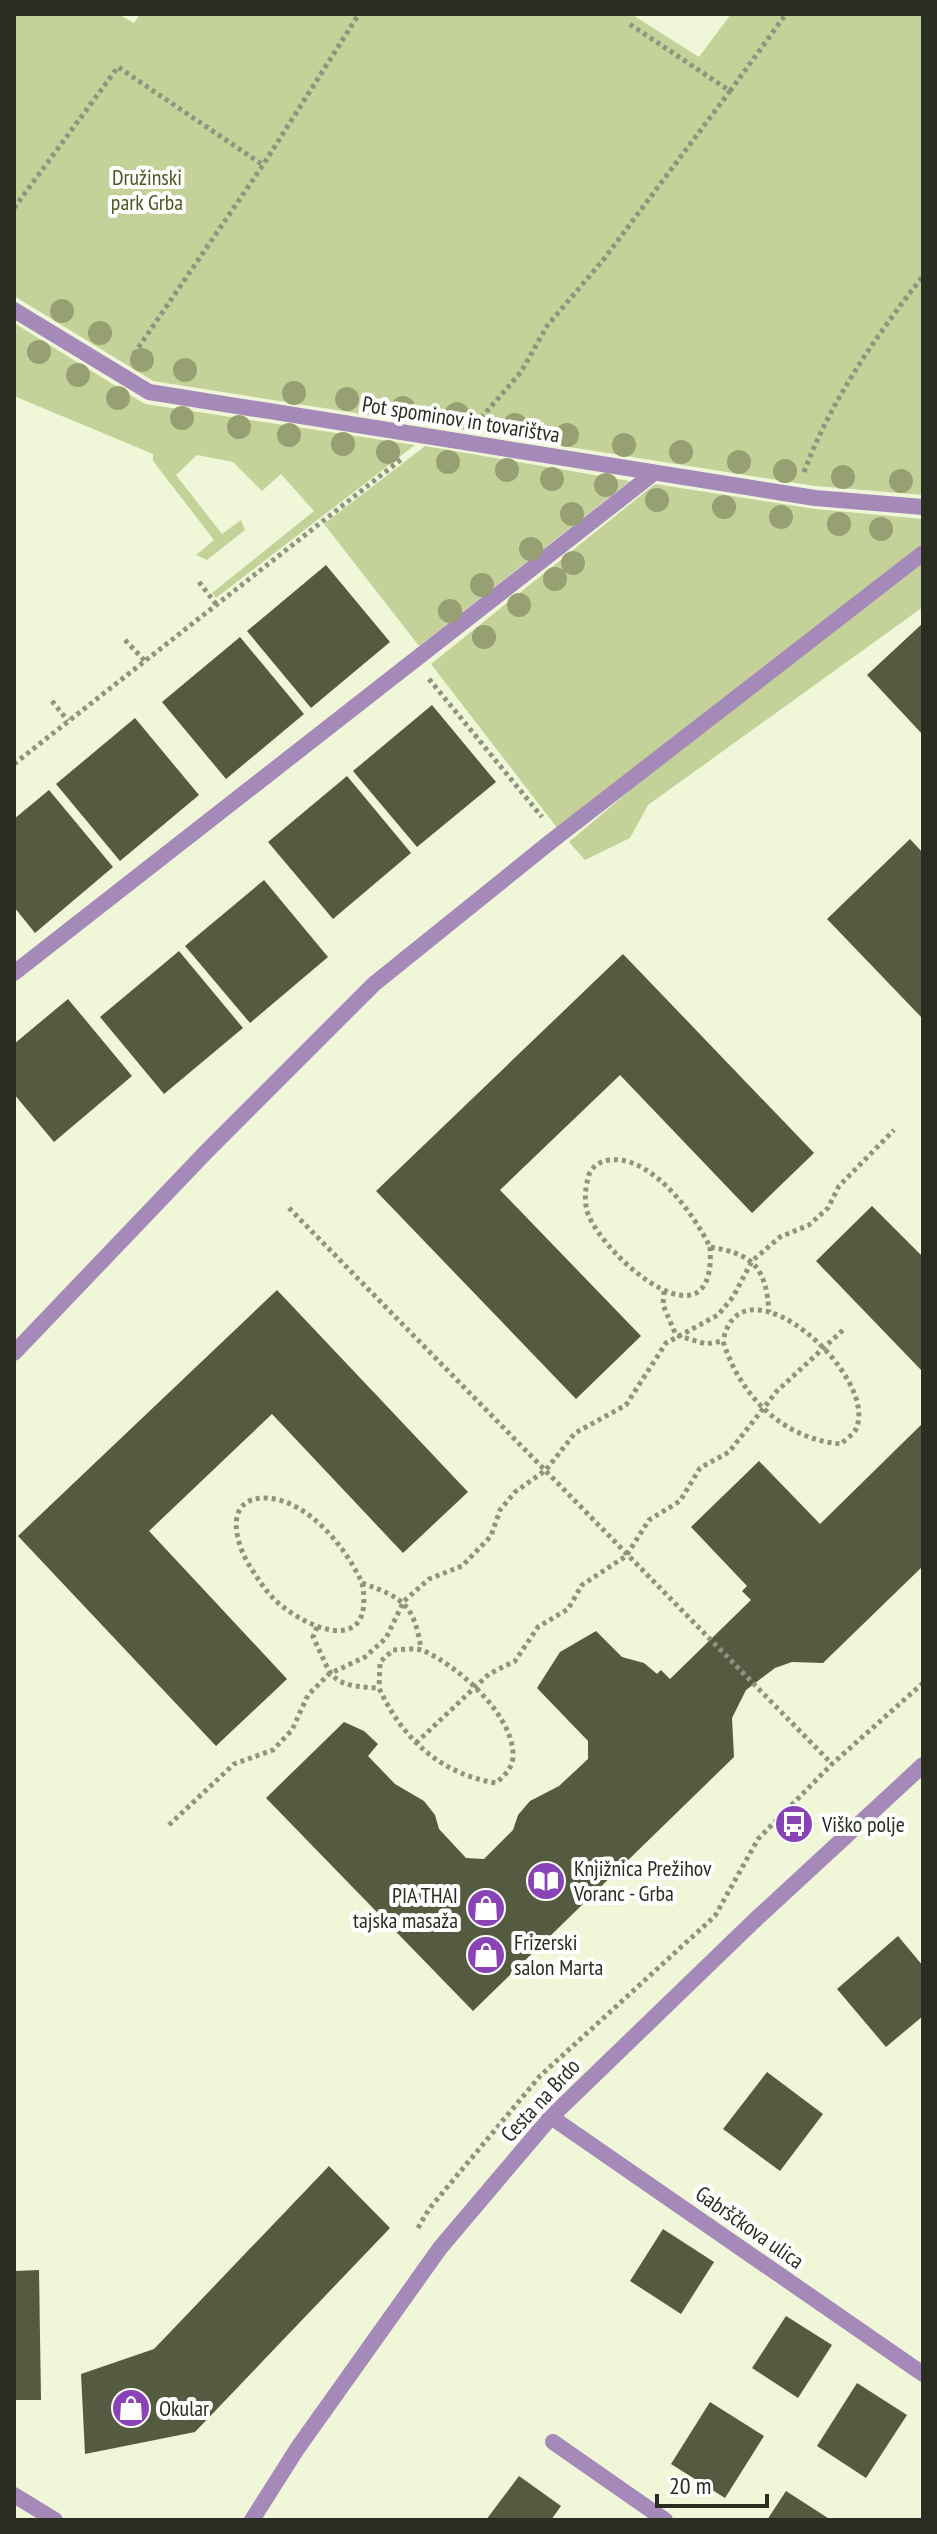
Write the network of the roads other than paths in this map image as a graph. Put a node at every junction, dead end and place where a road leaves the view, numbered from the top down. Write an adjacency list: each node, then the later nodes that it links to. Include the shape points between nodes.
1 (14, 310): 2 (street, Pot spominov in tovarištva, via 149,392)
2 (654, 473): 3 (street, Pot spominov in tovarištva); 5 (street)
3 (923, 507)
4 (923, 553): 6 (street, via 374,984)
5 (14, 973)
6 (14, 1353)
7 (923, 1765): 8 (street, Cesta na Brdo)
8 (551, 2117): 9 (street, Gabrščkova ulica); 13 (street, Cesta na Brdo, via 431,2260)
9 (923, 2374)
10 (553, 2442): 14 (street)
11 (14, 2495): 12 (street)
12 (55, 2520)
13 (252, 2520)
14 (665, 2520)

